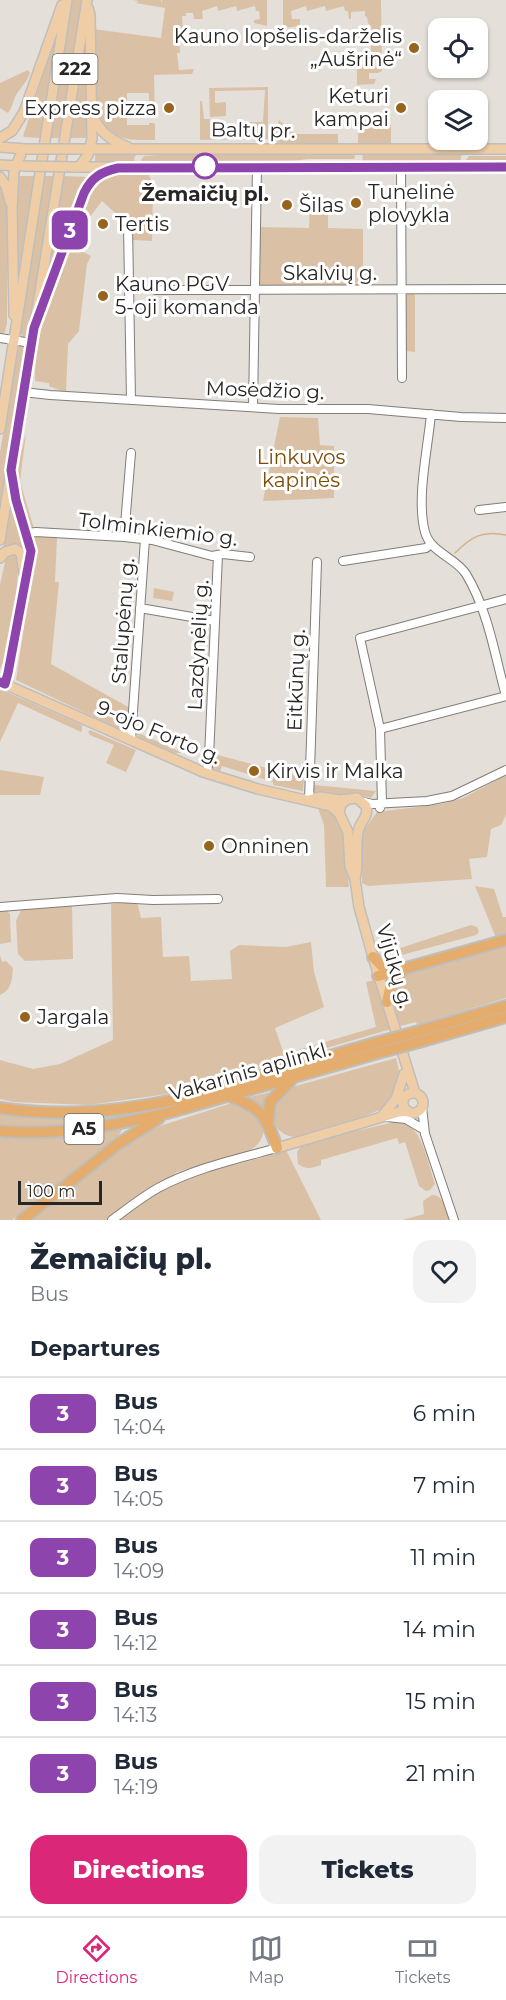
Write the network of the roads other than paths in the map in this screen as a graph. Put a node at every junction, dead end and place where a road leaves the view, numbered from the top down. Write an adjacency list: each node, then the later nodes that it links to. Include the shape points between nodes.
1 (66, 0): 4 (main road, via 24,112 12,131); 33 (main road, 222)
2 (87, 0): 3 (main road); 31 (main road, 222)
3 (91, 113): 7 (main road); 8 (main road, via 108,137)
4 (0, 138)
5 (0, 147): 6 (main road, Baltų pr.)
6 (24, 149): 7 (main road, Baltų pr., bridge); 15 (main road)
7 (90, 149): 8 (main road, Baltų pr.); 18 (main road)
8 (139, 149): 9 (main road, Baltų pr.); 19 (main road, via 138,159)
9 (356, 149): 12 (main road, Baltų pr.); 16 (main road, via 360,154)
10 (488, 149): 11 (main road, Baltų pr.)
11 (506, 149)
12 (428, 150)
13 (467, 150): 17 (main road, via 463,160)
14 (0, 165): 15 (main road, Baltų pr.)
15 (19, 166): 18 (main road, Baltų pr., bridge); 25 (main road)
16 (354, 166): 20 (main road, Baltų pr.); 21 (main road, Baltų pr.)
17 (467, 166): 21 (main road, Baltų pr.); 22 (main road, Baltų pr.)
18 (78, 167): 23 (main road, Baltų pr.)
19 (143, 167): 20 (main road, Baltų pr.); 23 (main road, Baltų pr.)
20 (257, 167): 29 (street)
21 (401, 167): 30 (street)
22 (506, 167)
23 (118, 168): 31 (main road, via 99,174 88,185)
24 (0, 177): 25 (main road)
25 (12, 207): 33 (main road)
26 (128, 226): 37 (street)
27 (506, 289): 30 (street, Skalvių g.)
28 (155, 290): 29 (street, Skalvių g.)
29 (255, 290): 30 (street, Skalvių g.); 38 (street)
30 (401, 290): 35 (street)
31 (34, 328): 34 (main road, 222)
32 (0, 338): 33 (street)
33 (14, 340): 34 (street); 41 (main road, 222)
34 (31, 343): 36 (main road, 222)
35 (402, 378)
36 (23, 392): 37 (street, Mosėdžio g.); 43 (main road, 222)
37 (131, 400): 38 (street, Mosėdžio g.)
38 (253, 407): 39 (street, Mosėdžio g.)
39 (431, 414): 40 (street, Mosėdžio g.); 50 (street, via 422,512)
40 (506, 418)
41 (0, 429)
42 (131, 453): 47 (street)
43 (11, 470): 46 (main road); 49 (main road, 222)
44 (506, 507): 45 (street)
45 (479, 510)
46 (27, 533): 47 (street, Tolminkiemio g.); 56 (main road, via 31,551)
47 (124, 537): 48 (street, Tolminkiemio g.)
48 (145, 539): 51 (street, Tolminkiemio g.); 59 (street, Stalupėnų g.)
49 (0, 540)
50 (431, 544): 54 (street); 58 (street, via 465,573)
51 (218, 555): 52 (street, Tolminkiemio g.); 60 (street, Lazdynėlių g.)
52 (250, 557)
53 (0, 558): 56 (main road, via 10,550 21,553)
54 (343, 561)
55 (316, 562): 68 (street, Eitkūnų g.)
56 (25, 578): 61 (main road, via 8,673)
57 (506, 599): 58 (street)
58 (480, 606): 62 (street); 63 (street, via 360,638)
59 (140, 608): 60 (street); 64 (street, Stalupėnų g.)
60 (215, 621): 66 (street, Lazdynėlių g.)
61 (2, 683): 64 (main road, 9-ojo Forto g.)
62 (506, 696): 63 (street)
63 (381, 729): 70 (street)
64 (131, 740): 66 (main road, 9-ojo Forto g.)
65 (506, 770): 70 (street, via 452,796)
66 (207, 773): 68 (main road, 9-ojo Forto g.)
67 (348, 799): 68 (main road, 9-ojo Forto g.); 69 (main road); 71 (main road, via 341,804)
68 (309, 800): 71 (main road, 9-ojo Forto g., via 331,806)
69 (364, 802): 70 (street); 72 (main road)
70 (381, 805): 72 (street)
71 (341, 817): 72 (main road, via 354,826); 73 (main road, Vijūkų g., via 348,832 350,867)
72 (364, 820): 73 (main road, Vijūkų g., via 357,834)
73 (355, 879): 77 (main road, Vijūkų g.)
74 (218, 899): 75 (street, via 117,898)
75 (0, 907)
76 (506, 940): 78 (highway)
77 (373, 957): 78 (highway, via 383,967); 79 (main road, Vijūkų g.)
78 (400, 970): 79 (highway); 80 (highway, via 391,984)
79 (378, 976): 80 (main road, Vijūkų g.)
80 (387, 1002): 85 (main road, Vijūkų g.)
81 (506, 1006): 83 (highway, Vakarinis aplinkl. / A5)
82 (506, 1017): 83 (highway, Vakarinis aplinkl. / A5)
83 (417, 1037): 84 (highway, Vakarinis aplinkl. / A5, bridge)
84 (377, 1048): 87 (highway, Vakarinis aplinkl. / A5); 92 (highway, Vakarinis aplinkl. / A5, via 158,1103 70,1113)
85 (404, 1063): 86 (main road, Vijūkų g.); 88 (main road, Vijūkų g.)
86 (404, 1074): 90 (main road, Vijūkų g.); 95 (main road, via 396,1099)
87 (293, 1078): 89 (highway, Vakarinis aplinkl. / A5); 96 (highway, via 270,1102)
88 (415, 1093): 90 (main road); 91 (main road, via 421,1097)
89 (229, 1096): 94 (highway, Vakarinis aplinkl. / A5); 96 (highway, via 254,1106)
90 (404, 1099): 93 (main road); 95 (main road)
91 (422, 1107): 93 (main road); 98 (street)
92 (0, 1108)
93 (409, 1112): 95 (main road); 98 (street)
94 (167, 1113): 97 (highway, Vakarinis aplinkl. / A5, via 98,1128); 100 (highway, via 118,1144)
95 (381, 1117): 98 (street, via 406,1119); 99 (main road)
96 (268, 1122): 99 (highway)
97 (0, 1131)
98 (423, 1131): 102 (street)
99 (277, 1148): 101 (street, via 170,1182)
100 (22, 1220)
101 (112, 1220)
102 (454, 1220)

